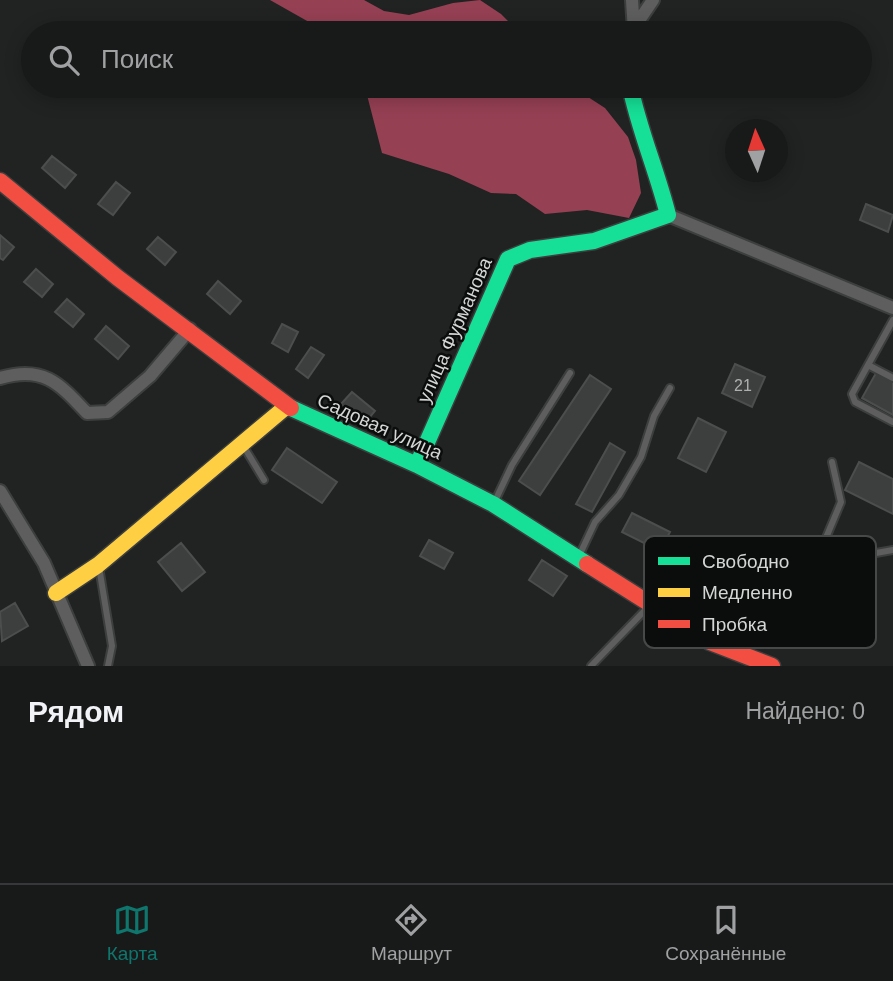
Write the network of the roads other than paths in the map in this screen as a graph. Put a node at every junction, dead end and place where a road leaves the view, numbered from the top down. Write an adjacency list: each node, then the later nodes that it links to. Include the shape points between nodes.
1 (632, 0): 3 (street)
2 (653, 0): 4 (street)
3 (633, 21)
4 (640, 21)
5 (632, 98): 7 (street)
6 (0, 181): 10 (street, Садовая улица, via 118,278)
7 (668, 215): 8 (street); 20 (street, улица Фурманова, via 594,241 530,250 508,259)
8 (893, 307)
9 (893, 320): 11 (lane)
10 (190, 329): 14 (street, via 150,376 108,412 87,413 58,383 30,372); 16 (street, Садовая улица)
11 (868, 365): 13 (lane); 17 (lane, via 852,394 855,402)
12 (570, 373): 23 (lane)
13 (893, 377)
14 (0, 378)
15 (670, 388): 25 (lane, via 654,416 641,457 619,495 595,522)
16 (287, 406): 18 (street); 20 (street, Садовая улица)
17 (893, 422)
18 (243, 445): 21 (lane); 26 (street)
19 (832, 462): 24 (lane, via 841,502)
20 (417, 465): 23 (street, Садовая улица)
21 (264, 480)
22 (0, 491): 27 (street, via 44,563)
23 (493, 504): 25 (street, Садовая улица)
24 (827, 536)
25 (578, 557): 28 (street, Садовая улица)
26 (98, 565): 27 (street); 32 (lane, via 113,646)
27 (56, 593): 31 (street)
28 (644, 602)
29 (644, 612): 33 (lane)
30 (726, 648): 34 (street, Садовая улица)
31 (88, 666)
32 (108, 666)
33 (591, 666)
34 (772, 666)

